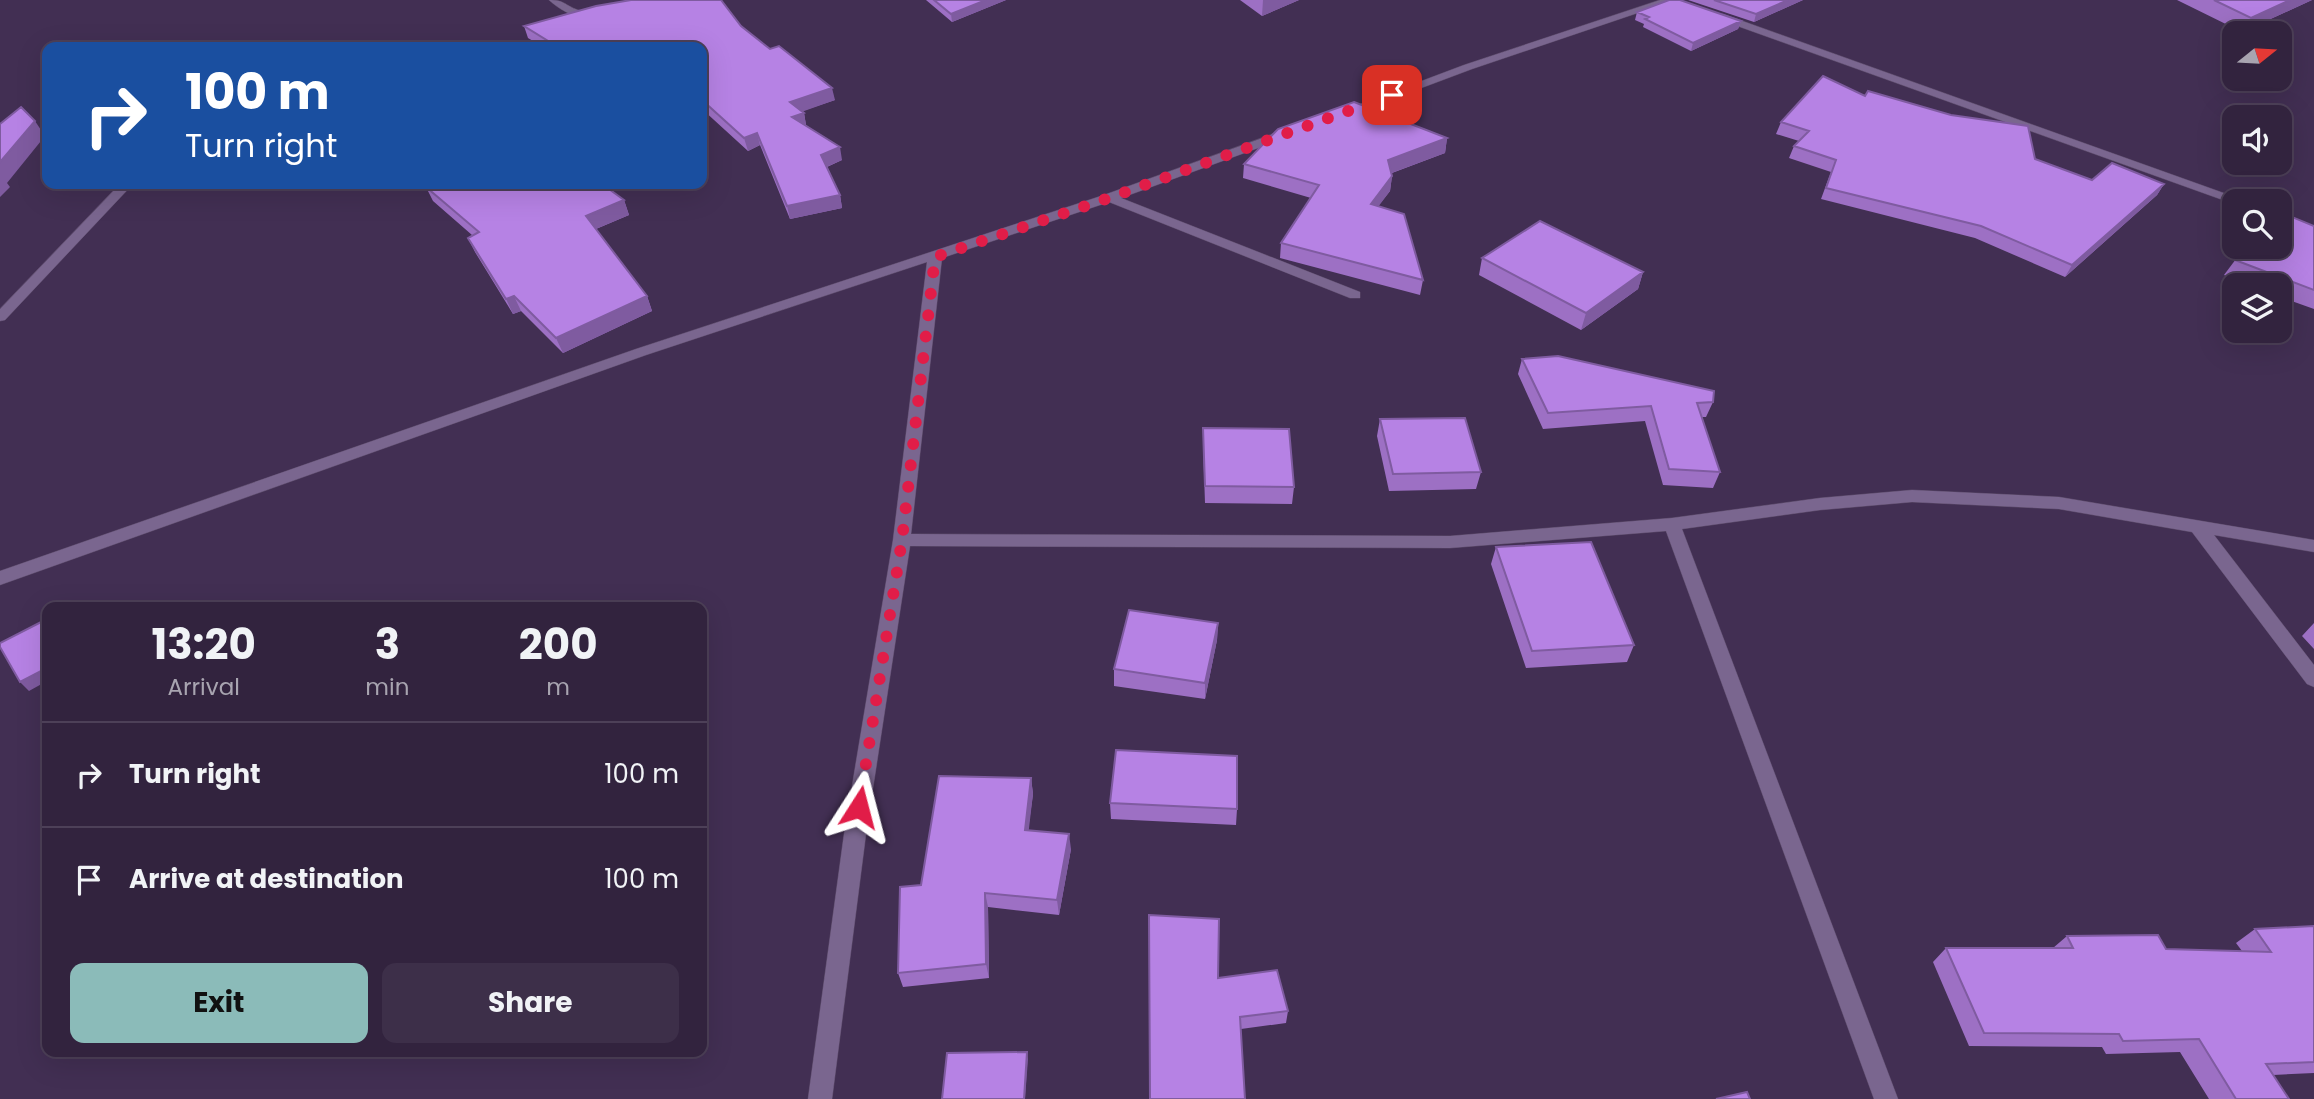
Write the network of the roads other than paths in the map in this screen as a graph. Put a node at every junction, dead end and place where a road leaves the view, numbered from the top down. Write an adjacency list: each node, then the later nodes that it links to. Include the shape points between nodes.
1 (554, 0): 4 (street, via 577,14)
2 (1672, 0): 3 (street); 6 (street, via 1468,66)
3 (1686, 5)
4 (604, 11)
5 (1712, 14): 9 (street)
6 (1327, 118)
7 (1302, 128): 10 (street)
8 (122, 189): 13 (street)
9 (2222, 195)
10 (1109, 198): 11 (street); 12 (street)
11 (935, 257): 16 (street); 18 (street, via 641,352)
12 (1356, 295)
13 (0, 317)
14 (1672, 524): 15 (street, via 1912,496 2059,503); 16 (street, via 1450,542); 21 (street)
15 (2198, 527): 17 (street); 19 (street)
16 (902, 540): 20 (street, via 855,834)
17 (2314, 546)
18 (0, 578)
19 (2314, 679)
20 (820, 1099)
21 (1886, 1099)

